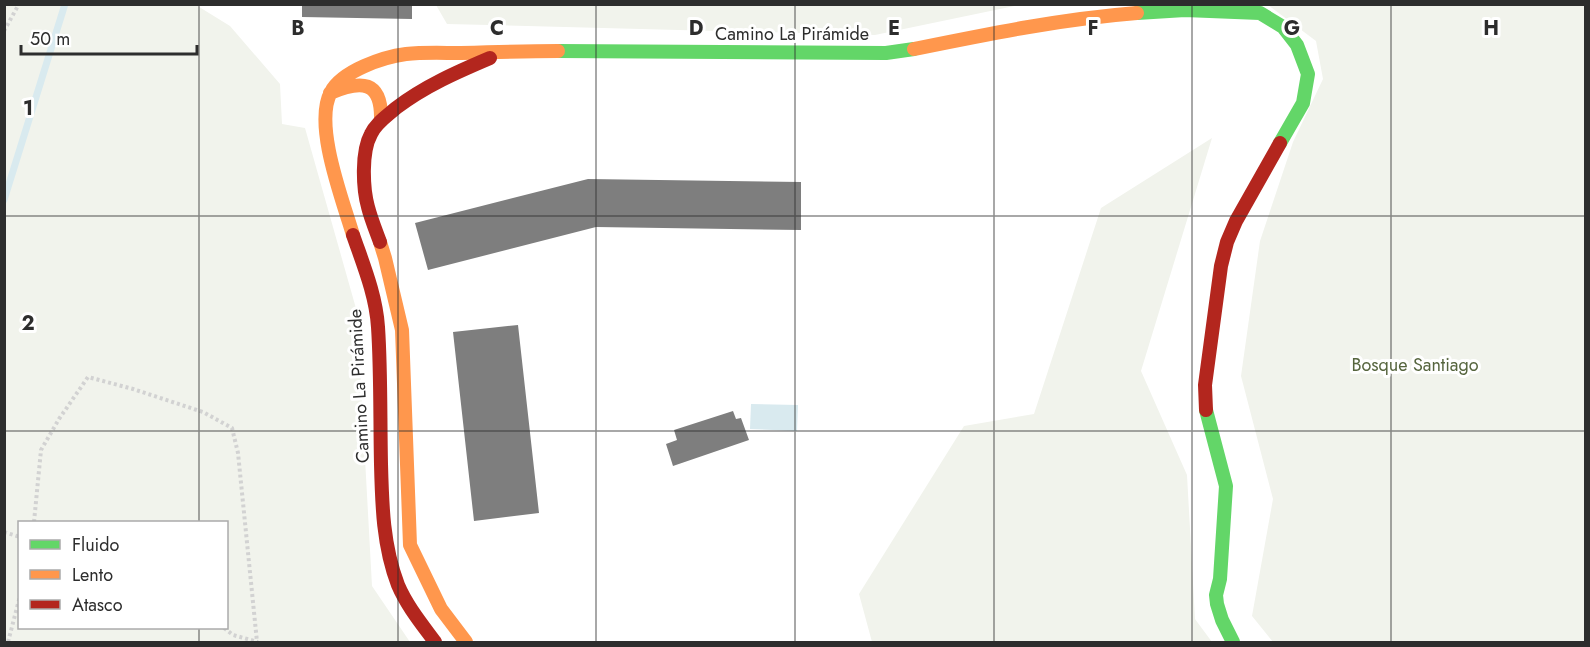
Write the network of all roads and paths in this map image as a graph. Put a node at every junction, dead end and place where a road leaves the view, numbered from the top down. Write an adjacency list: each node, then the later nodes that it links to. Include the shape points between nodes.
1 (19, 4): 2 (path)
2 (4, 31)
3 (505, 52): 4 (street, Camino La Pirámide, via 405,54 368,64 342,78); 5 (street, Camino La Pirámide, via 429,86); 13 (street, Camino La Pirámide, via 886,53 1044,23 1185,9 1260,13 1282,27 1297,45 1308,74 1303,103 1227,242 1205,385 1206,410 1226,486 1216,603)
4 (330, 93): 5 (street, via 346,86 367,86 378,96); 11 (street, Camino La Pirámide, via 326,133 335,178 371,289 378,325 385,540 408,603)
5 (381, 120): 12 (street, Camino La Pirámide, via 370,135 364,175 367,205 385,258 402,330 410,544 441,609)
6 (34, 521): 10 (path, via 41,450 88,377 203,412 232,428 238,453)
7 (18, 604): 9 (path)
8 (226, 629): 10 (path)
9 (8, 642)
10 (257, 642)
11 (435, 642)
12 (466, 642)
13 (1233, 642)

